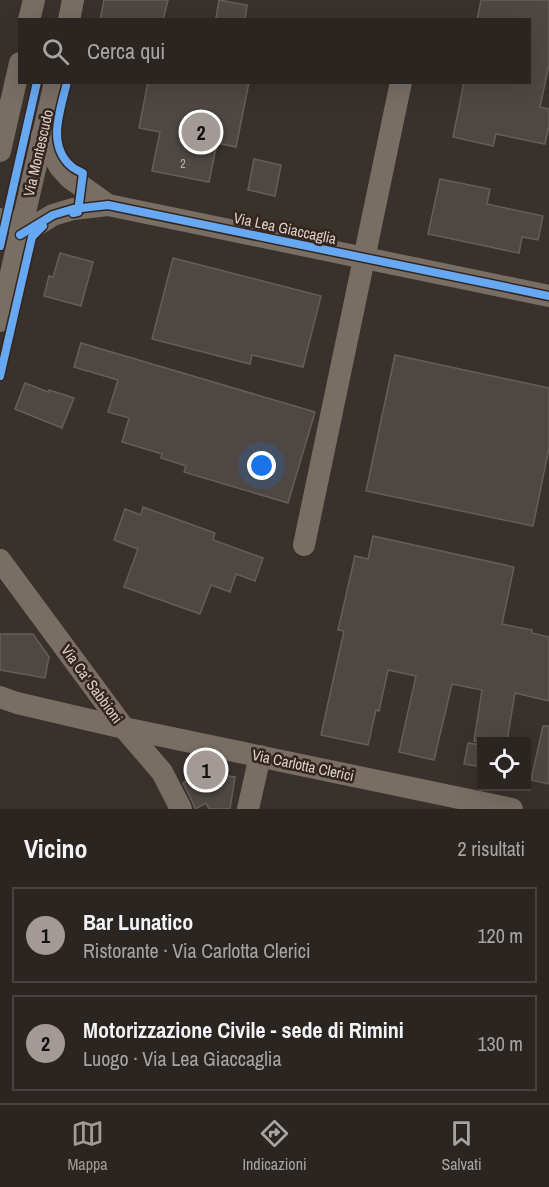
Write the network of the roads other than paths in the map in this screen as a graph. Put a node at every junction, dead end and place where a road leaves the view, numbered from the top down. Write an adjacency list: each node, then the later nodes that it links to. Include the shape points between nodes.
1 (34, 0): 3 (street)
2 (74, 0): 4 (street)
3 (30, 18)
4 (70, 18)
5 (18, 72): 9 (street)
6 (55, 84): 8 (street, Via Montescudo)
7 (401, 84): 16 (street)
8 (42, 136): 10 (street, Via Montescudo); 11 (street, Via Lea Giaccaglia, via 60,167)
9 (0, 151)
10 (31, 184): 11 (street, Via Lea Giaccaglia); 13 (street, Via Lea Giaccaglia, via 46,199); 15 (street, Via Montescudo)
11 (81, 187): 12 (street, Via Lea Giaccaglia)
12 (108, 206): 13 (street, Via Lea Giaccaglia); 16 (street, Via Lea Giaccaglia)
13 (73, 209): 15 (street, Via Lea Giaccaglia)
14 (0, 219): 15 (street)
15 (21, 229): 18 (street, Via Montescudo)
16 (364, 258): 17 (street, Via Lea Giaccaglia); 19 (street)
17 (549, 296)
18 (0, 321)
19 (304, 544)
20 (0, 560): 22 (street, Via Ca' Sabbioni)
21 (6, 701): 22 (street, Via Carlotta Clerici)
22 (124, 728): 23 (street, Via Carlotta Clerici); 25 (street, Via Ca' Sabbioni, via 162,772)
23 (260, 756): 24 (street, Via Carlotta Clerici); 26 (street)
24 (455, 802): 27 (street, Via Carlotta Clerici)
25 (181, 809)
26 (248, 809)
27 (512, 809)

